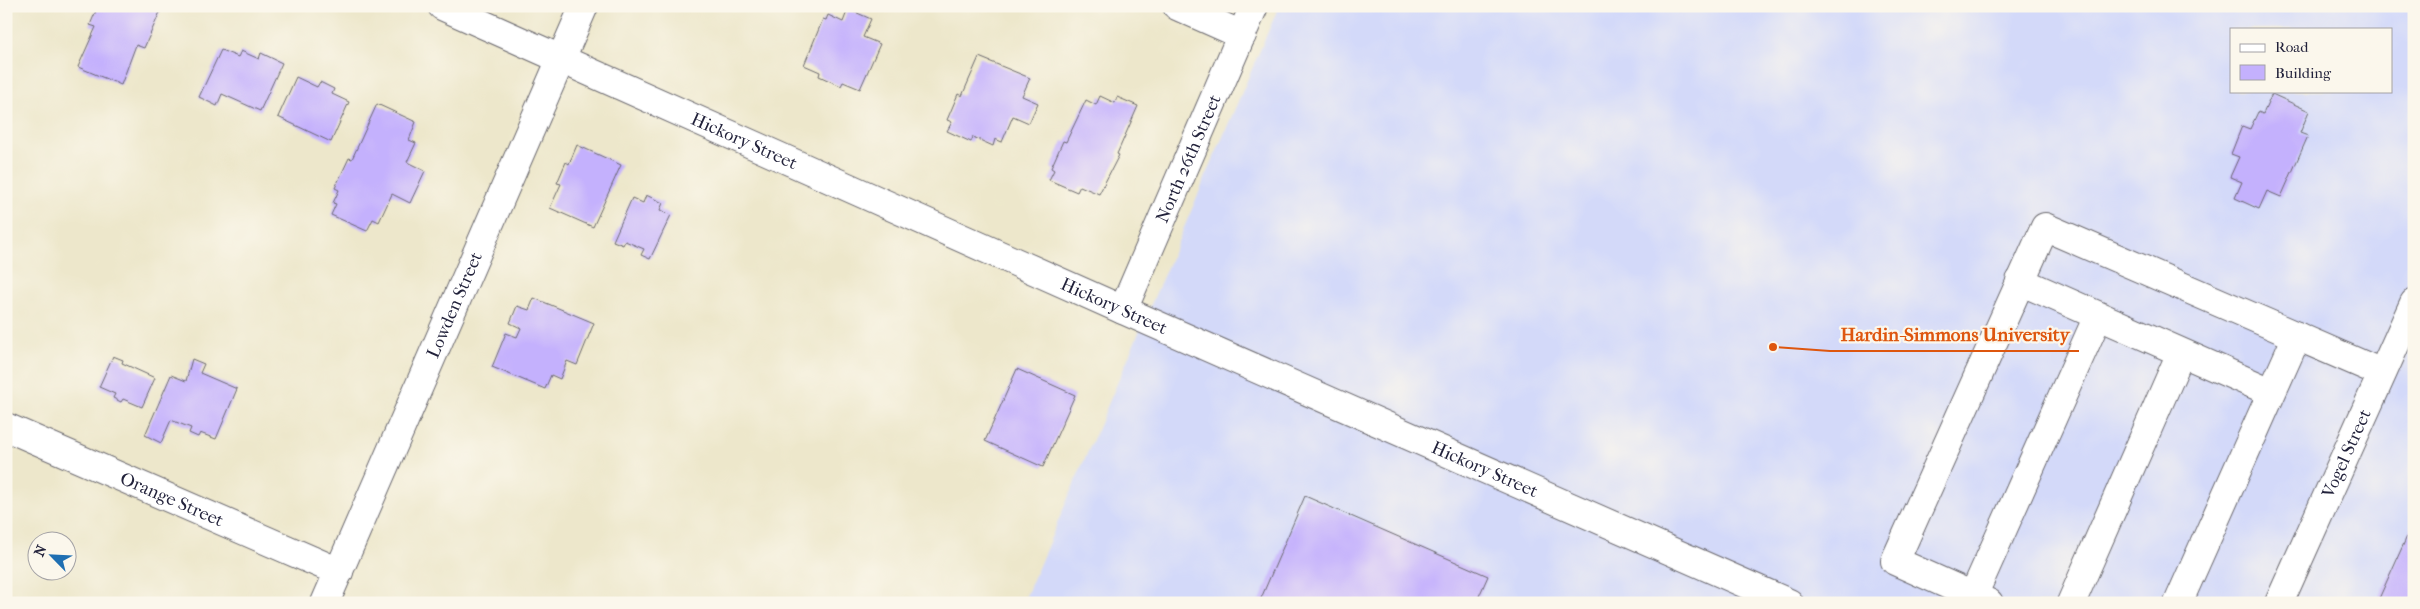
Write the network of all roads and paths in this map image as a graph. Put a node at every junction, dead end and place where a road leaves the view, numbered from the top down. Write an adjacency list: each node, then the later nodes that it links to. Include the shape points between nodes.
1 (442, 6): 6 (street, Hickory Street)
2 (584, 6): 6 (street, Lowden Street)
3 (1177, 6): 5 (street)
4 (1254, 6): 5 (street, North 26th Street)
5 (1242, 35): 9 (street, North 26th Street)
6 (562, 59): 9 (street, Hickory Street); 16 (street, Lowden Street)
7 (2020, 281): 10 (street); 11 (street, via 2045,226); 17 (street, via 1895,561)
8 (2414, 303): 13 (street, Vogel Street)
9 (1123, 310): 19 (street, Hickory Street)
10 (2098, 316): 12 (street); 17 (street)
11 (2297, 336): 13 (street); 14 (street)
12 (2181, 353): 14 (street); 20 (street)
13 (2382, 374): 22 (street, Vogel Street)
14 (2272, 392): 21 (street)
15 (6, 427): 16 (street, Orange Street)
16 (339, 572): 18 (street, Lowden Street)
17 (1981, 599)
18 (325, 603)
19 (1789, 603)
20 (2071, 603)
21 (2178, 603)
22 (2279, 603)

